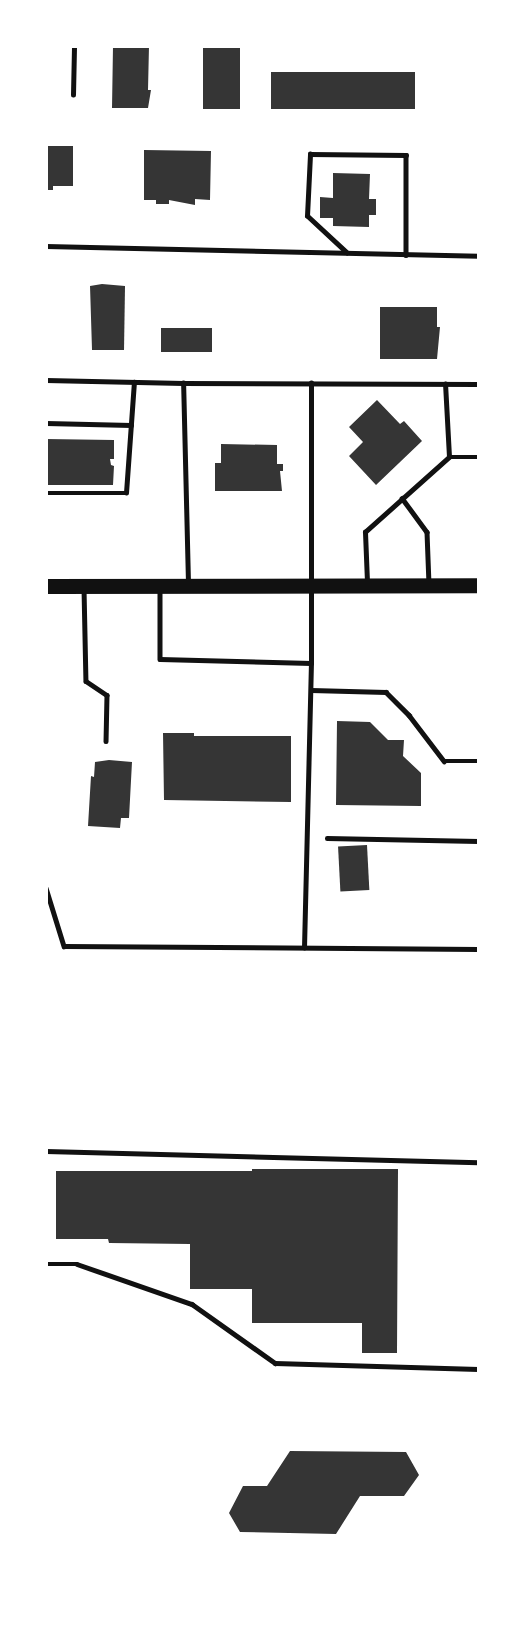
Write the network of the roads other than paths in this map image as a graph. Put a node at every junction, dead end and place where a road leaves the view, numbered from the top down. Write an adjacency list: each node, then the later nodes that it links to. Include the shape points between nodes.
1 (74, 46): 2 (lane)
2 (74, 95)
3 (46, 246): 4 (lane)
4 (347, 253): 5 (lane); 5 (lane, via 308,216 310,154 406,155)
5 (406, 255): 6 (lane)
6 (478, 256)
7 (46, 380): 8 (lane)
8 (134, 382): 9 (lane); 14 (lane)
9 (183, 383): 10 (lane); 19 (lane)
10 (311, 384): 11 (lane); 26 (lane)
11 (445, 384): 12 (lane); 15 (lane)
12 (478, 384)
13 (46, 423): 14 (lane)
14 (131, 425): 17 (lane, via 126,493)
15 (449, 457): 16 (lane); 18 (lane)
16 (478, 457)
17 (46, 493)
18 (402, 498): 20 (lane, via 365,532); 21 (lane, via 428,532)
19 (188, 585): 25 (main road); 26 (main road)
20 (367, 585): 21 (main road); 26 (main road)
21 (429, 585): 22 (main road)
22 (478, 585)
23 (46, 586): 24 (main road)
24 (84, 586): 25 (main road); 29 (lane, via 86,681 107,695)
25 (160, 586): 27 (lane, via 160,658)
26 (312, 586): 27 (lane)
27 (311, 663): 28 (lane)
28 (310, 690): 30 (lane, via 386,692 444,761); 34 (lane)
29 (106, 741)
30 (478, 761)
31 (327, 838): 32 (lane)
32 (478, 841)
33 (46, 888): 34 (lane, via 64,946)
34 (304, 948): 35 (lane)
35 (478, 949)
36 (46, 1151): 37 (lane)
37 (478, 1162)
38 (46, 1263): 39 (lane, via 77,1264 192,1304 274,1364)
39 (478, 1369)

